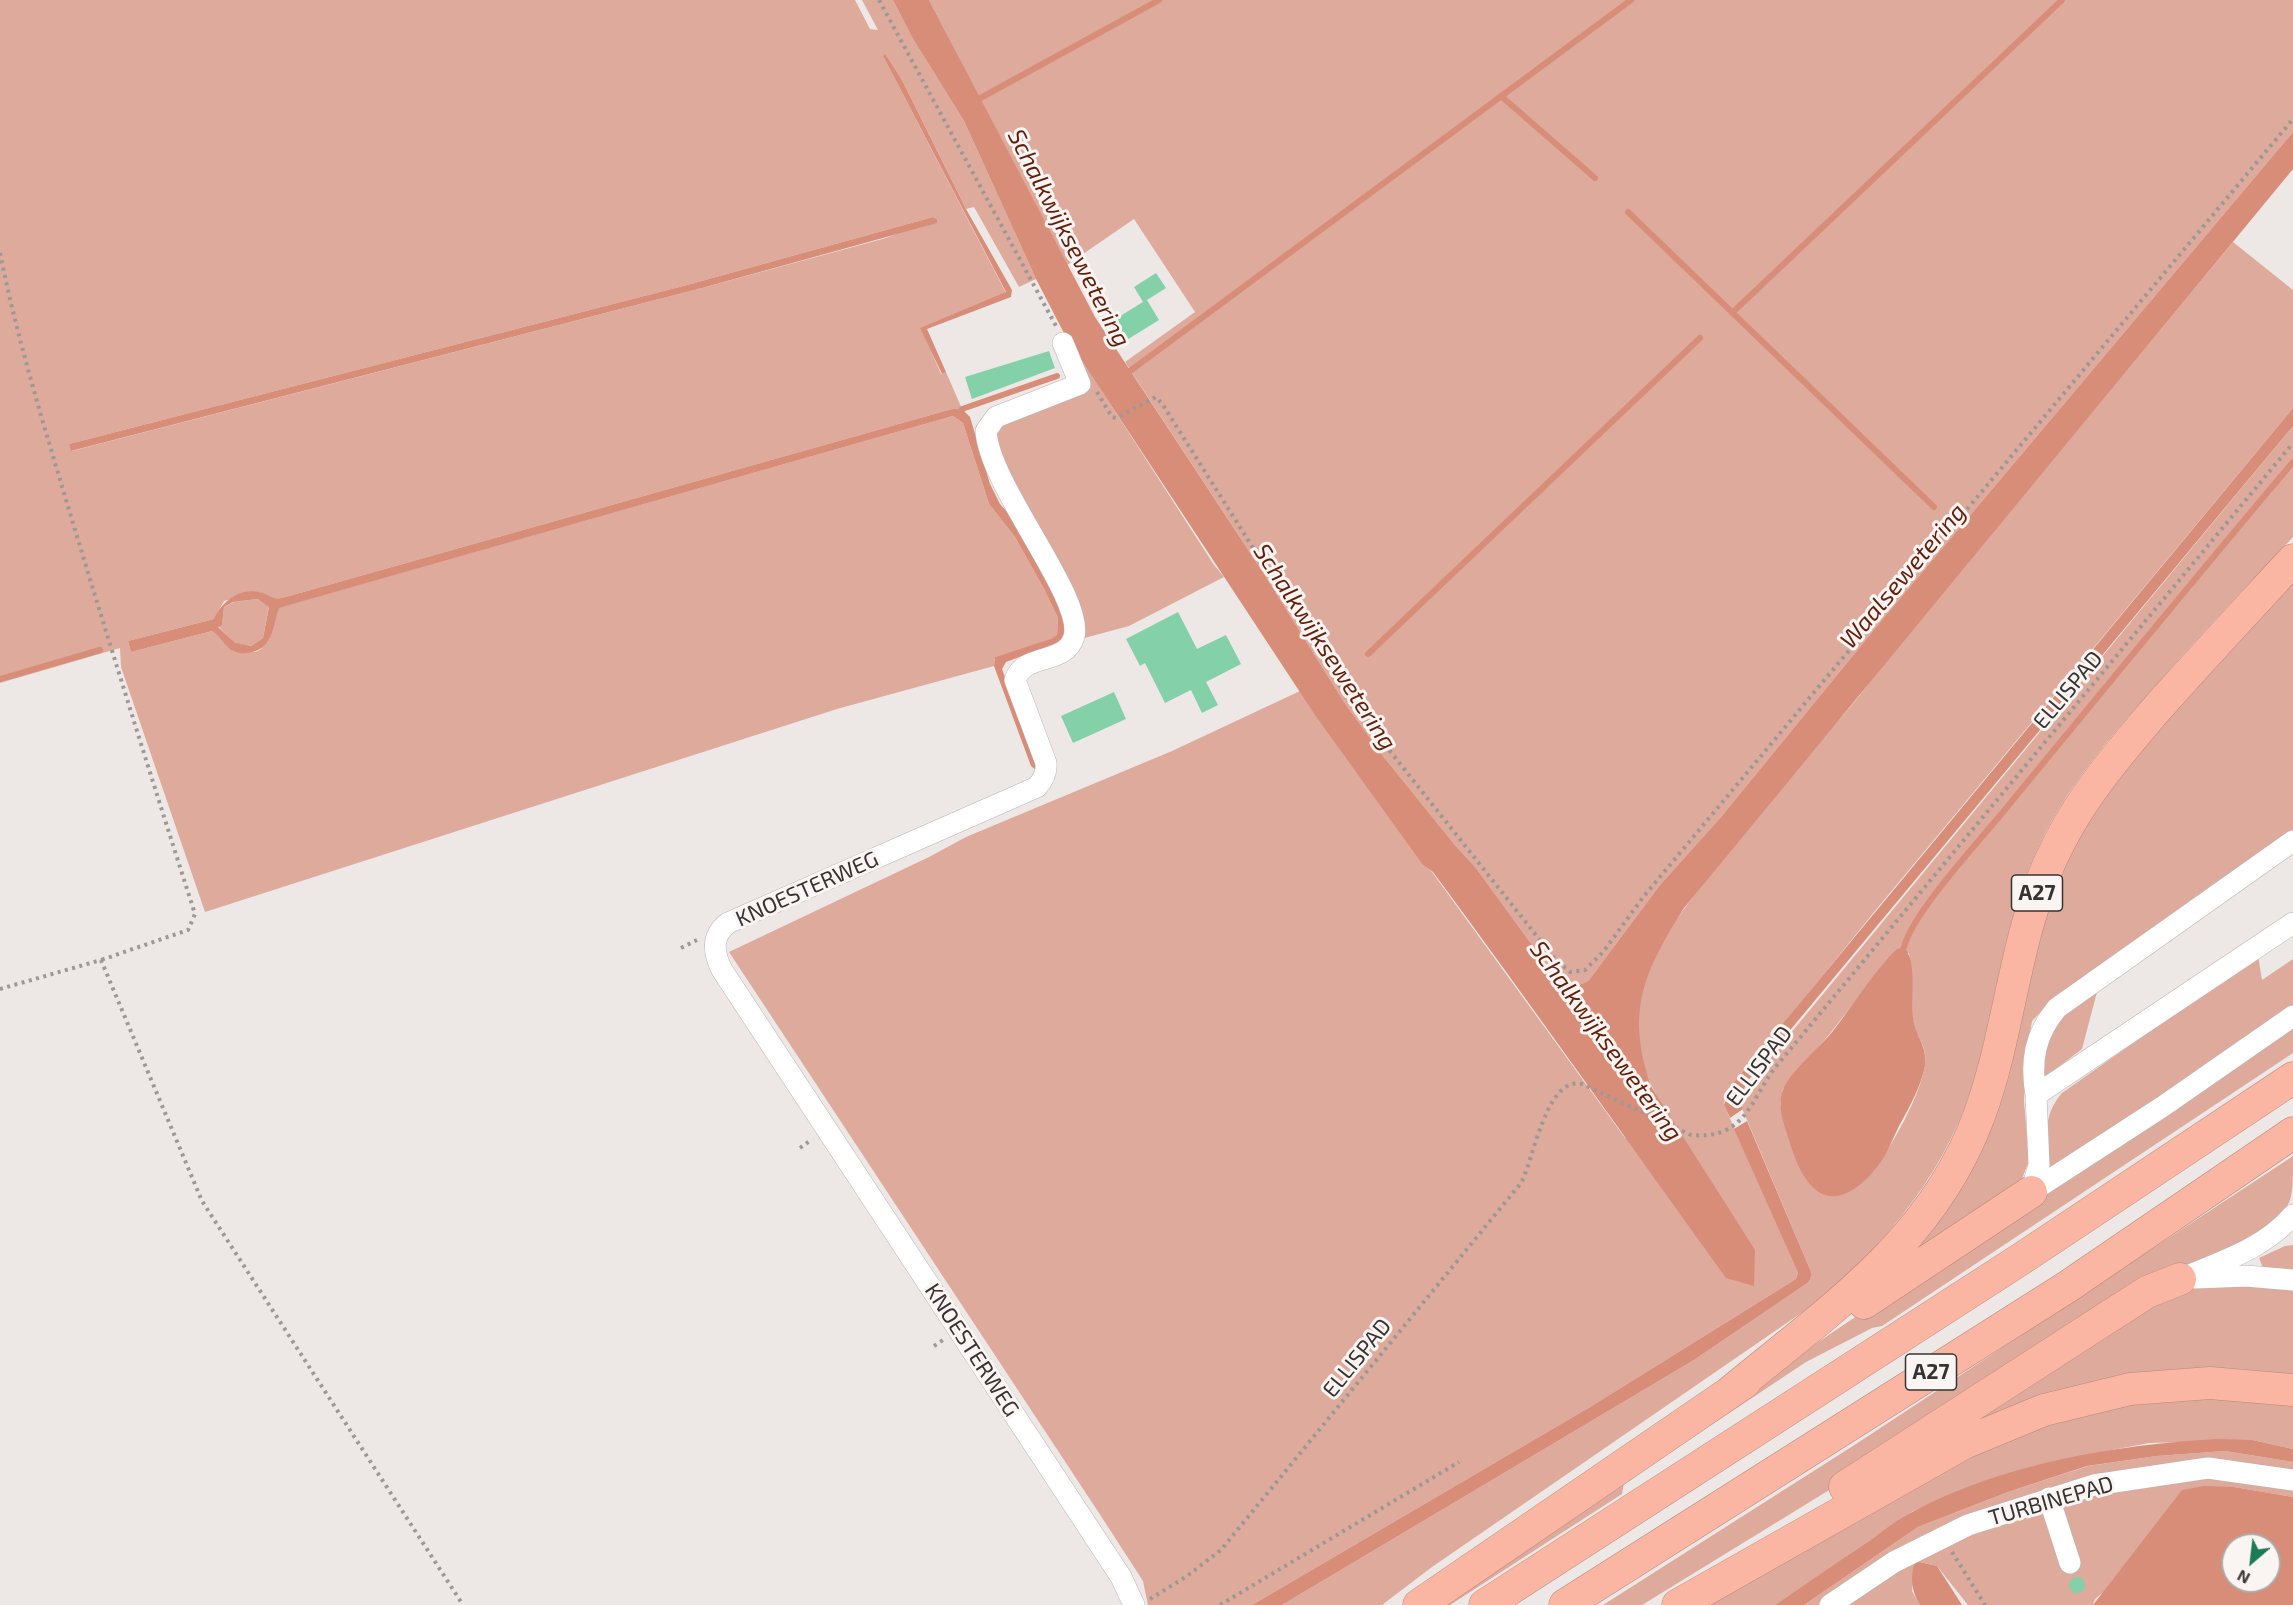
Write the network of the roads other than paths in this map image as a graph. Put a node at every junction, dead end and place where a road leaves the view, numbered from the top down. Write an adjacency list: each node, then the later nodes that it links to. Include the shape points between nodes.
1 (1063, 343): 19 (street, KNOESTERWEG, via 1080,384 996,417 986,431 995,468 1076,626 1069,648 1027,664 1015,681 1046,763 1041,783 728,923 717,934 715,948 722,970)
2 (2293, 560): 15 (highway, A27, via 2122,750 2085,799 2059,843 2031,911 1979,1116 1955,1169 1922,1221 1873,1274)
3 (2293, 841): 7 (street, via 2057,1008 2044,1023 2035,1046 2032,1073)
4 (2293, 923): 7 (street)
5 (2293, 1016): 9 (street, A27)
6 (2293, 1078): 21 (highway, A27, via 1995,1276)
7 (2036, 1095): 9 (street, via 2039,1165)
8 (2293, 1133): 22 (highway, A27, via 2067,1287)
9 (2031, 1192): 15 (highway, A27)
10 (2293, 1215): 11 (street, A27)
11 (2286, 1231): 12 (street, A27)
12 (2180, 1279): 13 (street, A27, via 2246,1276); 23 (highway, A27, via 2146,1292 1781,1528)
13 (2293, 1280)
14 (2293, 1390): 23 (highway, A27, via 2210,1383 2130,1389 2044,1410 1964,1443)
15 (1729, 1393): 20 (highway, A27)
16 (2293, 1480): 17 (street, TURBINEPAD, via 2208,1468 2094,1485)
17 (2049, 1498): 18 (street); 24 (street, TURBINEPAD, via 1943,1537 1894,1562)
18 (2070, 1563)
19 (1139, 1604)
20 (1419, 1605)
21 (1485, 1605)
22 (1565, 1605)
23 (1676, 1605)
24 (1830, 1605)

